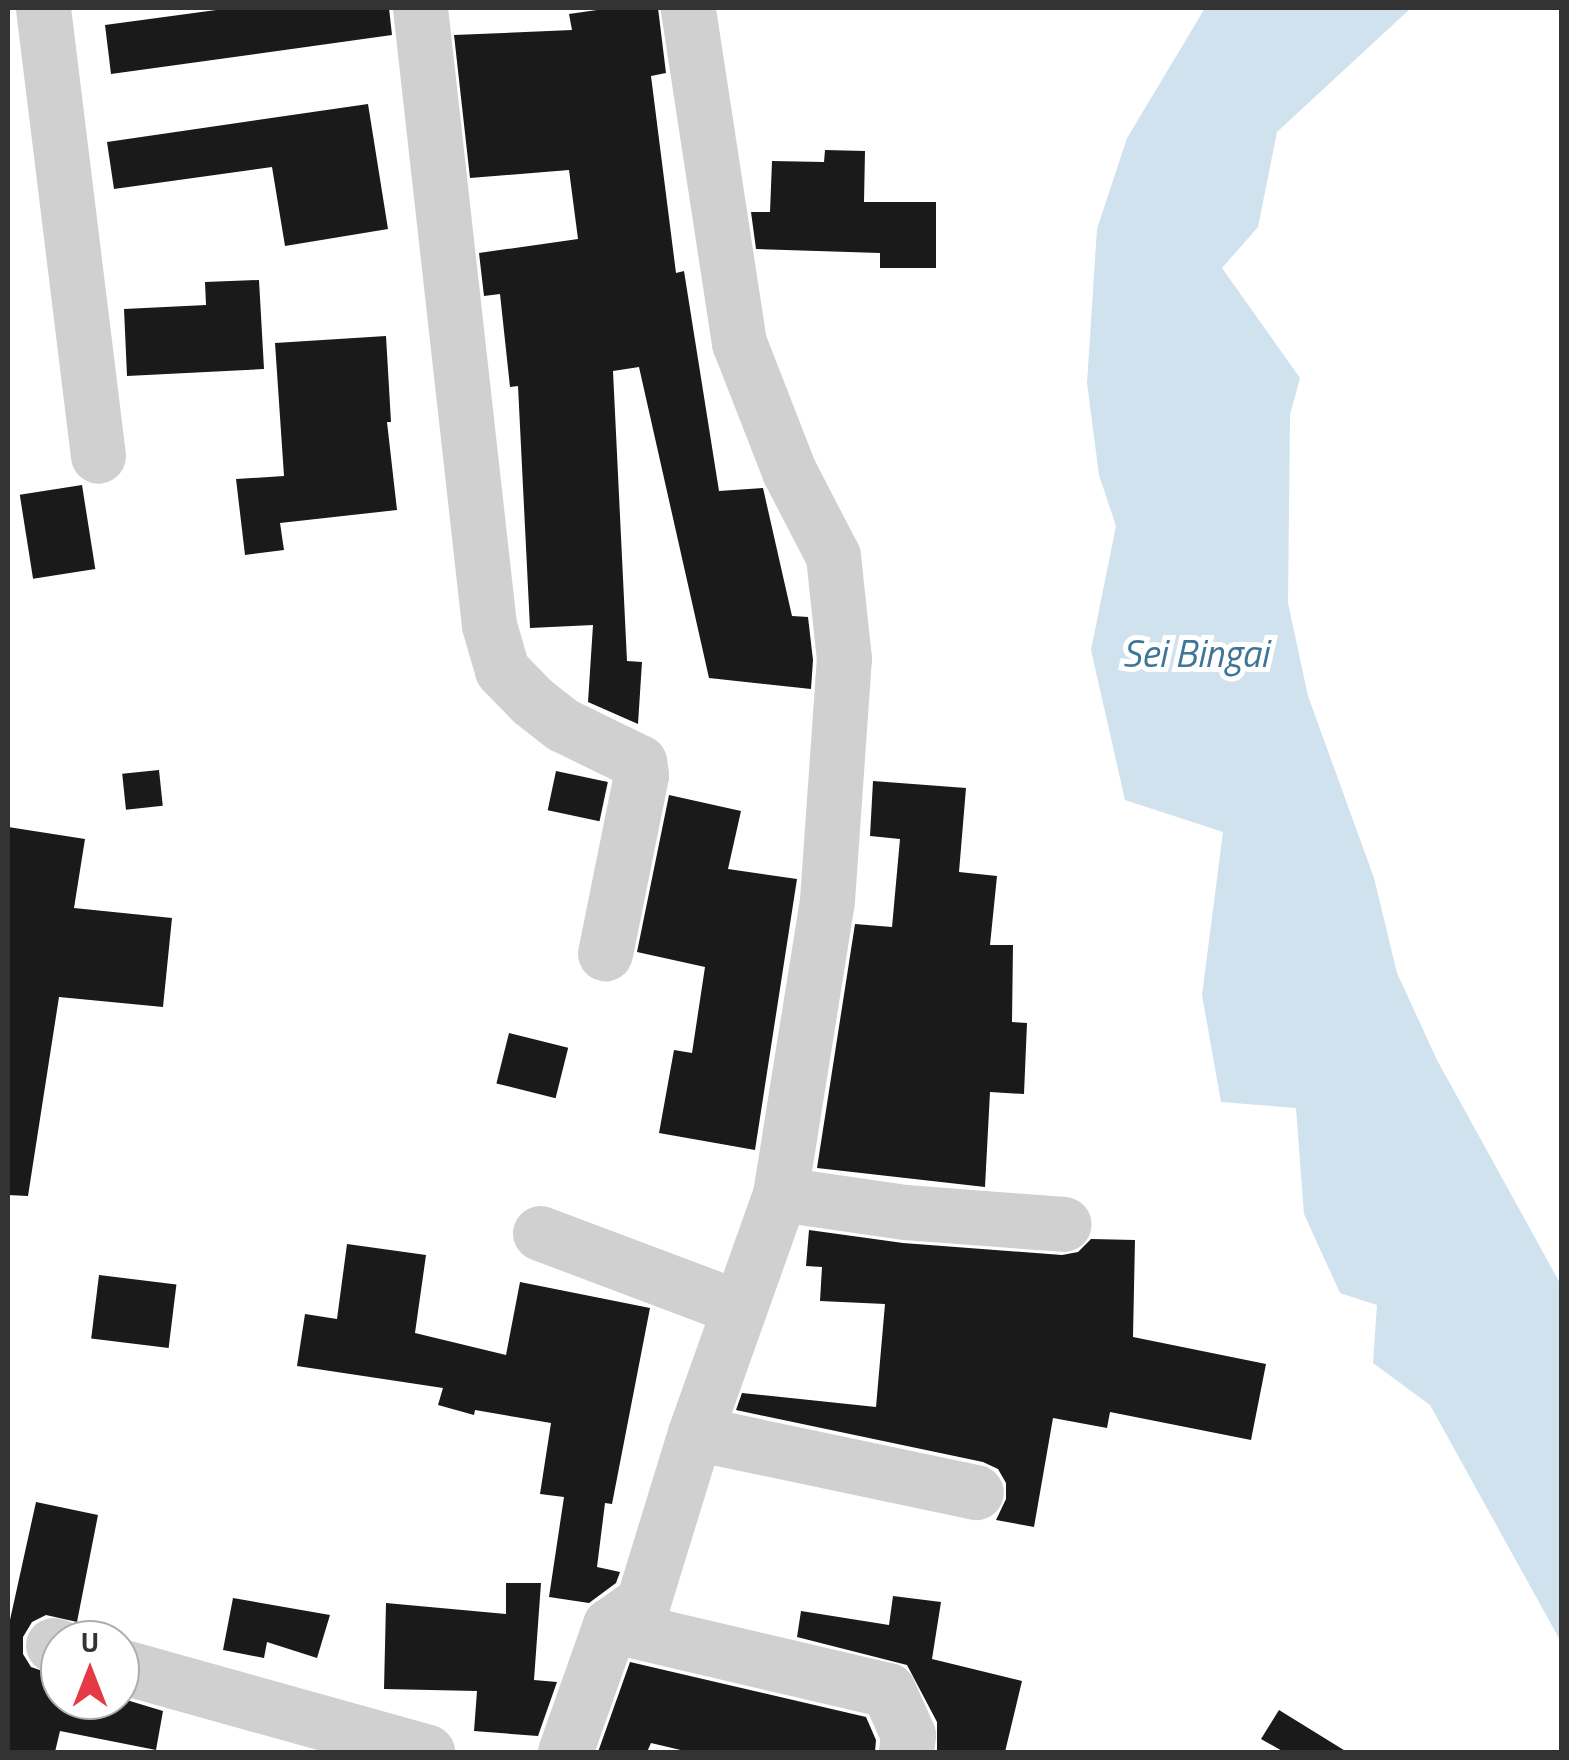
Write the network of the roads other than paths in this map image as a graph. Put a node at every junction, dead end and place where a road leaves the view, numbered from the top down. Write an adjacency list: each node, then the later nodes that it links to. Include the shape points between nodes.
1 (43, 8): 4 (street)
2 (420, 8): 5 (street, via 488,625 502,670 563,725 639,762)
3 (688, 8): 6 (street, via 739,343 789,471 833,556 844,659 826,900)
4 (98, 456)
5 (605, 953)
6 (780, 1194): 7 (street); 9 (street)
7 (1064, 1224)
8 (540, 1234): 9 (street)
9 (737, 1307): 10 (street)
10 (694, 1433): 11 (street); 12 (street, via 643,1602)
11 (976, 1492)
12 (610, 1625): 15 (street); 16 (street, via 888,1690 908,1735)
13 (140, 1672): 14 (street)
14 (427, 1752)
15 (565, 1752)
16 (906, 1752)

